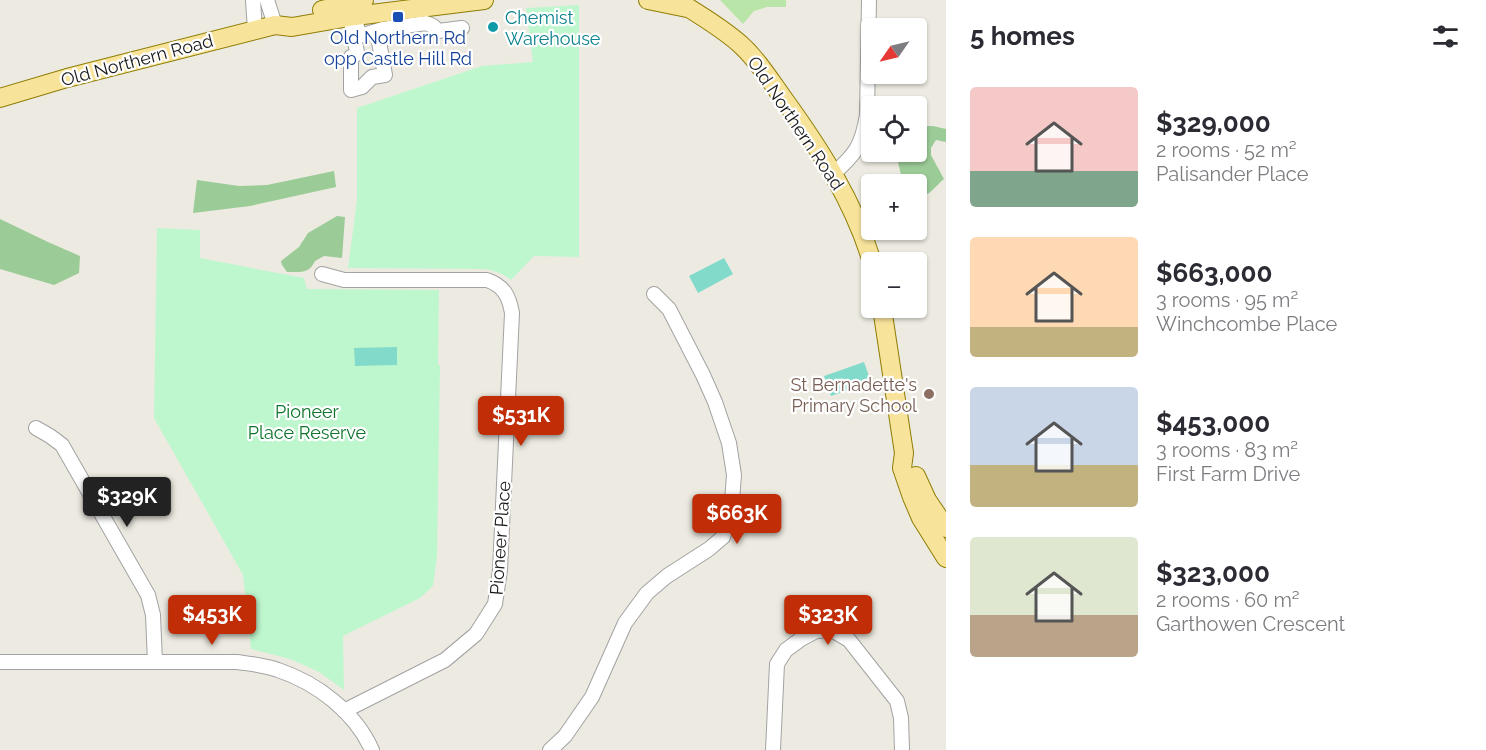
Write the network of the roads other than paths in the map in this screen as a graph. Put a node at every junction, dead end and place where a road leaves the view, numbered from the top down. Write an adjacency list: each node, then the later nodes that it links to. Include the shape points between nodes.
1 (252, 0): 10 (street)
2 (267, 0): 8 (street)
3 (478, 0): 7 (main road, Old Northern Road)
4 (648, 0): 6 (main road, Old Northern Road)
5 (869, 0): 13 (street, via 864,133 851,159)
6 (682, 4): 13 (main road, Old Northern Road, via 747,51)
7 (356, 11): 8 (main road, Old Northern Road, via 292,27); 11 (street, via 358,33); 11 (street, via 357,52 351,57 351,90 362,87 372,77 385,75)
8 (275, 26): 10 (main road, Old Northern Road)
9 (462, 28): 11 (street, via 438,31 426,22)
10 (255, 30): 12 (main road, Old Northern Road)
11 (377, 31)
12 (0, 98)
13 (833, 174): 14 (main road, Old Northern Road)
14 (868, 252)
15 (322, 274): 24 (street, Pioneer Place, via 344,280 487,280 504,290 512,313 500,570 495,604 476,634 445,660)
16 (654, 294): 26 (street, via 669,309 719,412 734,475 731,514 723,537 647,593 625,623 592,697 565,736)
17 (884, 318): 19 (main road)
18 (36, 428): 23 (street, via 62,446 148,595)
19 (904, 453): 20 (main road); 21 (main road, via 902,468 912,496)
20 (946, 528)
21 (946, 558)
22 (0, 662): 23 (street)
23 (155, 662): 24 (street, via 237,662 278,670 307,682)
24 (344, 711): 25 (street)
25 (372, 750)
26 (550, 750)
27 (773, 750): 28 (street, via 777,664 786,650 801,639 816,631 832,630 849,640 897,700)
28 (902, 750)

